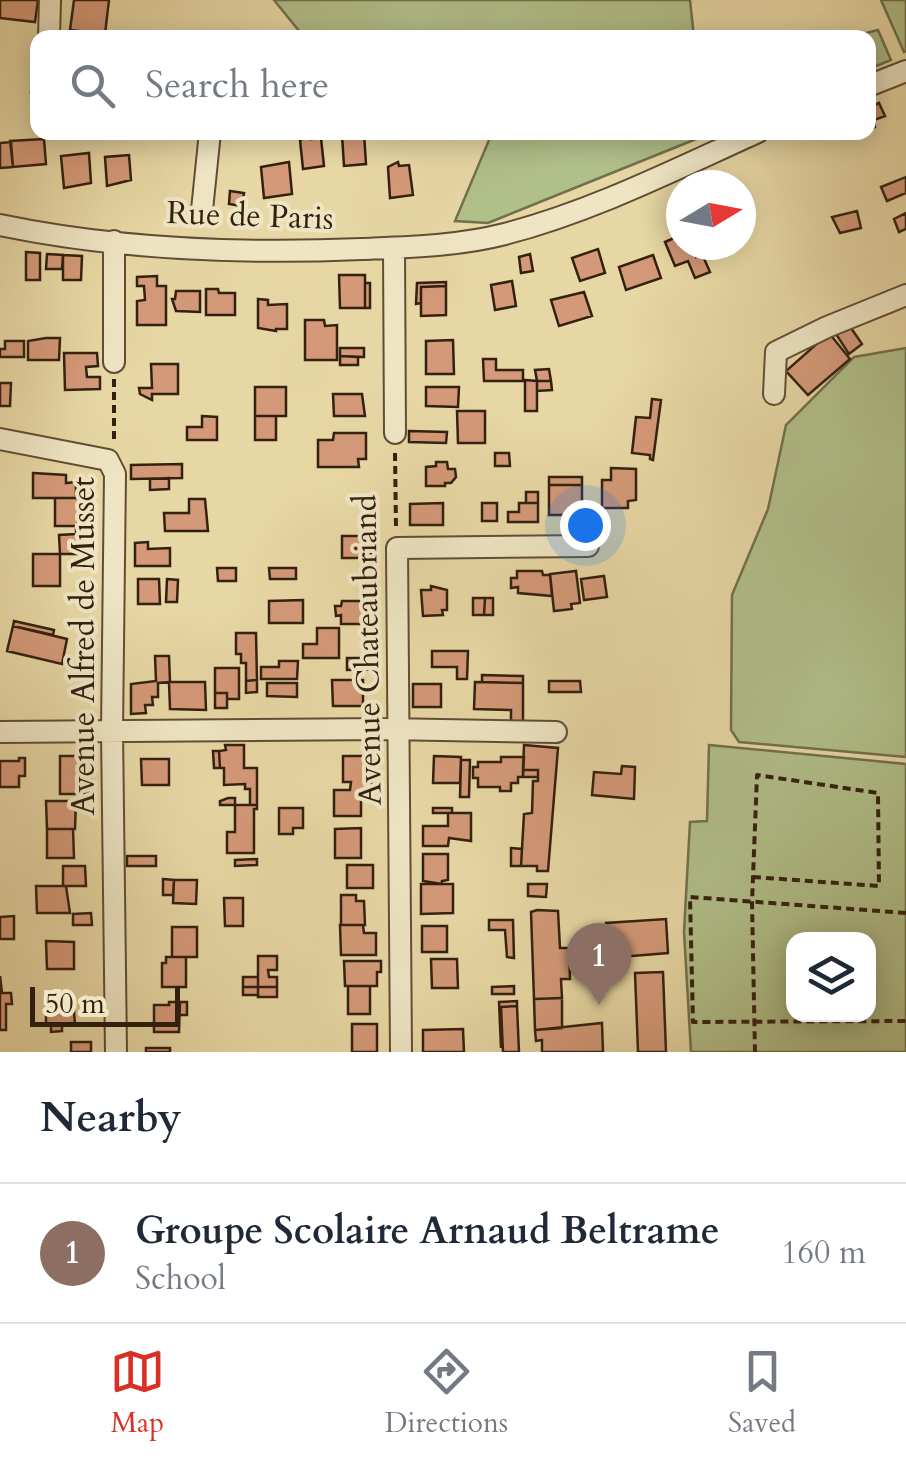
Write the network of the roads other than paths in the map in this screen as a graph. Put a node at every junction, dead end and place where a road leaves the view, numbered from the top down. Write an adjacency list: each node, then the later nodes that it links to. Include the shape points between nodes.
1 (50, 0): 2 (street)
2 (49, 30)
3 (906, 71): 4 (street)
4 (876, 83)
5 (209, 140): 7 (street)
6 (740, 140): 10 (street, Rue de Paris, via 593,207 499,236)
7 (202, 210)
8 (0, 225): 9 (street, Rue de Paris)
9 (114, 241): 10 (street, Rue de Paris, via 259,251); 12 (street)
10 (394, 248): 14 (street)
11 (906, 295): 13 (street, via 776,352)
12 (114, 362)
13 (774, 394)
14 (394, 433)
15 (0, 440): 18 (street, Avenue Alfred de Musset, via 108,460 114,474)
16 (588, 546): 17 (street, Avenue Chateaubriand, via 396,548)
17 (400, 730): 18 (street); 20 (street); 22 (street, Avenue Chateaubriand)
18 (112, 731): 19 (street); 21 (street, Avenue Alfred de Musset)
19 (0, 732)
20 (556, 732)
21 (116, 1052)
22 (401, 1052)

